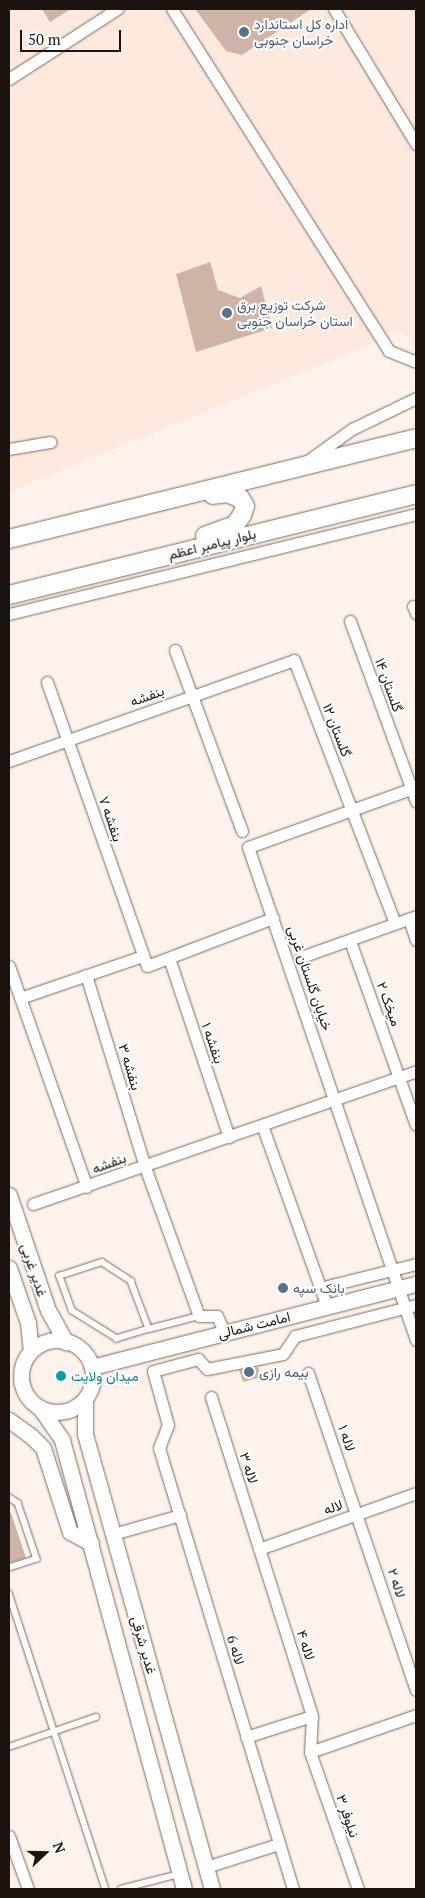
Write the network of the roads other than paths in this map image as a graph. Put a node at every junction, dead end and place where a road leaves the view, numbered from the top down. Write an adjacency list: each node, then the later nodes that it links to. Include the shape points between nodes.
1 (117, 9): 4 (street)
2 (172, 9): 6 (street, via 389,351)
3 (334, 9): 5 (street)
4 (9, 79)
5 (416, 144)
6 (416, 362)
7 (416, 398): 11 (street, via 352,429)
8 (416, 438): 11 (main road)
9 (50, 442): 10 (street)
10 (9, 449)
11 (298, 468): 13 (main road)
12 (416, 494): 16 (main road, بلوار پیامبر اعظم)
13 (174, 499): 15 (main road); 16 (main road, via 227,493 240,498 245,506 235,525)
14 (416, 514): 18 (street)
15 (9, 539)
16 (115, 568): 17 (main road, بلوار پیامبر اعظم)
17 (9, 595)
18 (9, 614)
19 (350, 620): 26 (street, گلستان ۱۴)
20 (175, 650): 23 (street)
21 (294, 660): 23 (street, بنفشه); 28 (street, گلستان ۱۲)
22 (47, 682): 24 (street, بنفشه ۷)
23 (192, 696): 24 (street, بنفشه); 29 (street)
24 (68, 740): 25 (street, بنفشه); 37 (street, بنفشه ۷)
25 (9, 761)
26 (414, 788): 27 (street, گلستان ۱۴); 28 (street, خیابان گلستان غربی)
27 (416, 801)
28 (352, 810): 31 (street, خیابان گلستان غربی, via 248,847); 32 (street, گلستان ۱۲)
29 (242, 831)
30 (412, 917): 32 (street); 33 (street)
31 (273, 918): 36 (street); 44 (street, خیابان گلستان غربی)
32 (395, 924): 34 (street)
33 (416, 940)
34 (350, 941): 35 (street); 43 (street, میخک ۲)
35 (301, 957)
36 (169, 958): 37 (street); 47 (street, بنفشه ۱)
37 (145, 961): 39 (street)
38 (9, 966): 40 (street, بنفشه)
39 (86, 975): 41 (street); 48 (street, بنفشه ۳)
40 (11, 978): 41 (street, بنفشه)
41 (20, 998): 49 (street, بنفشه)
42 (416, 1071): 43 (street, بنفشه)
43 (400, 1077): 44 (street, بنفشه); 46 (street, میخک ۲)
44 (335, 1100): 45 (street, بنفشه); 54 (street, خیابان گلستان غربی)
45 (262, 1125): 47 (street, بنفشه); 56 (street)
46 (416, 1125)
47 (229, 1137): 48 (street, بنفشه)
48 (145, 1166): 49 (street, بنفشه); 60 (street, بنفشه ۳)
49 (86, 1187): 51 (street)
50 (9, 1196): 66 (main road, غدیر غربی, via 48,1310)
51 (33, 1204)
52 (416, 1264): 54 (street)
53 (9, 1268): 67 (main road, غدیر غربی, via 28,1323)
54 (393, 1270): 56 (street); 57 (street, خیابان گلستان غربی)
55 (416, 1284): 57 (main road, امامت شمالی)
56 (319, 1288): 59 (street)
57 (399, 1289): 58 (street, خیابان گلستان غربی); 59 (main road, امامت شمالی)
58 (411, 1306): 64 (street); 65 (street, خیابان گلستان غربی)
59 (327, 1307): 61 (main road, امامت شمالی)
60 (199, 1316): 62 (lane); 63 (street, via 217,1316)
61 (289, 1316): 63 (main road, امامت شمالی); 64 (street)
62 (149, 1329): 62 (lane, via 131,1281 102,1262 59,1276 72,1311 117,1339)
63 (224, 1332): 68 (main road, امامت شمالی)
64 (296, 1336): 78 (street, لاله 6, via 283,1354 207,1369 198,1359 153,1371 168,1425 159,1448)
65 (416, 1340)
66 (66, 1342): 67 (main road, via 48,1342); 68 (main road, via 82,1351)
67 (32, 1351): 70 (main road)
68 (92, 1367): 72 (main road, via 92,1385)
69 (308, 1373): 77 (street, لاله ۱)
70 (16, 1388): 73 (main road)
71 (211, 1397): 81 (street, لاله ۳)
72 (85, 1400): 73 (main road, via 67,1411); 79 (main road, غدیر شرقی, via 85,1434)
73 (40, 1408): 80 (main road, غدیر شرقی, via 62,1440)
74 (9, 1420): 80 (main road, via 43,1448 70,1532)
75 (416, 1493): 77 (street, لاله)
76 (9, 1497): 82 (lane, via 18,1503 37,1559)
77 (358, 1514): 81 (street, لاله); 84 (street, لاله ۲)
78 (180, 1516): 79 (street); 89 (street, لاله 6)
79 (113, 1534): 94 (main road, غدیر شرقی)
80 (91, 1543): 95 (main road, غدیر شرقی)
81 (259, 1549): 86 (street, لاله ۴)
82 (9, 1568)
83 (9, 1593): 88 (lane)
84 (416, 1690)
85 (416, 1715): 91 (street)
86 (312, 1716): 89 (street); 91 (street, لاله ۴)
87 (96, 1717): 88 (lane)
88 (54, 1731): 90 (lane); 97 (lane)
89 (246, 1737): 93 (street, لاله 6)
90 (9, 1747)
91 (310, 1752): 102 (street, نیلوفر ۳)
92 (9, 1836): 96 (street)
93 (279, 1844): 94 (street); 101 (street, لاله 6)
94 (206, 1867): 100 (main road, غدیر شرقی)
95 (180, 1874): 98 (lane); 99 (main road, غدیر شرقی)
96 (28, 1889)
97 (106, 1889)
98 (121, 1889)
99 (184, 1889)
100 (212, 1889)
101 (293, 1889)
102 (358, 1889)

